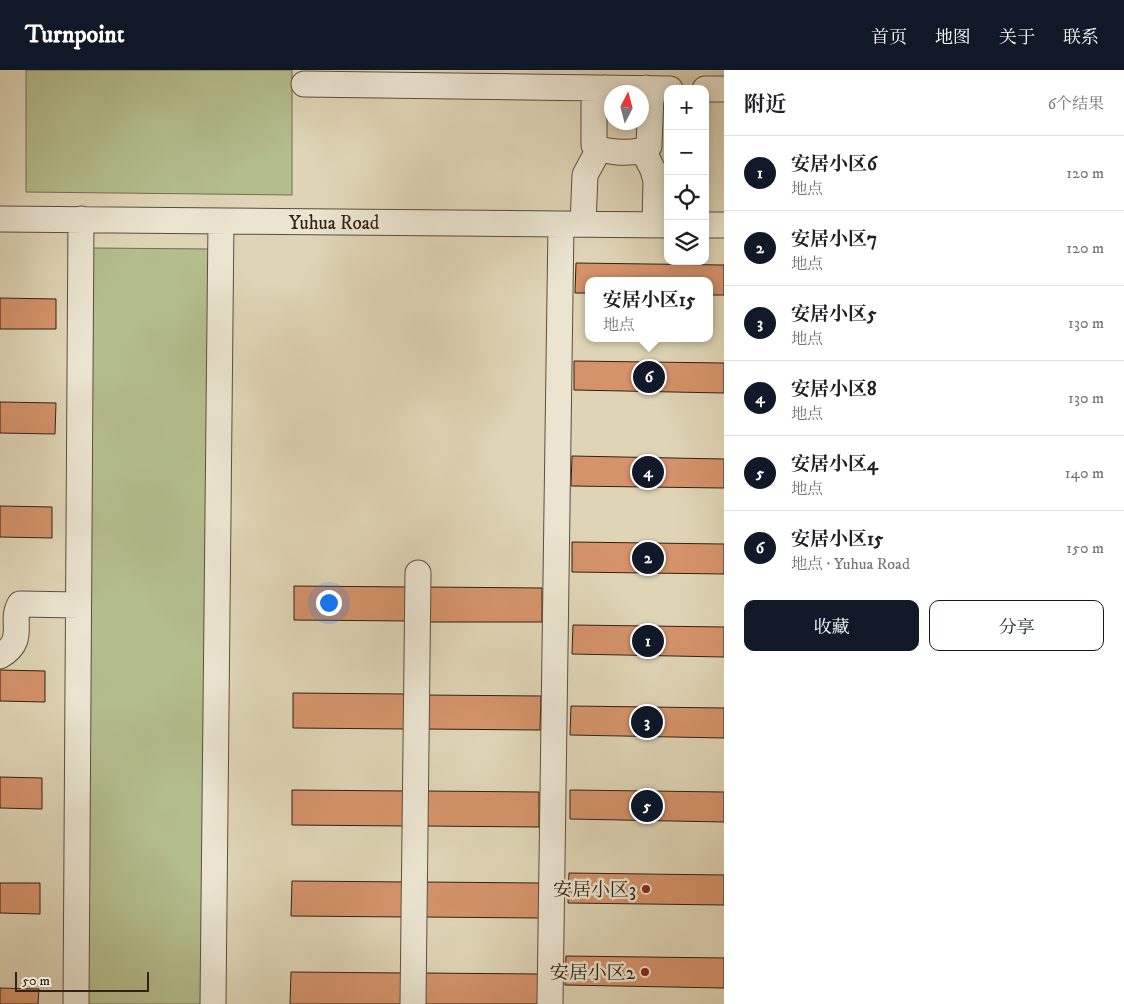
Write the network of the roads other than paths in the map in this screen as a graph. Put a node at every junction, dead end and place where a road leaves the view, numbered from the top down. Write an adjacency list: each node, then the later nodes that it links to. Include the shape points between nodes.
1 (499, 78): 2 (street); 3 (street)
2 (304, 84)
3 (604, 88)
4 (604, 89): 8 (street, via 594,103 594,145)
5 (658, 89): 9 (street, via 651,95 649,146)
6 (709, 89): 7 (street)
7 (724, 89)
8 (599, 149): 9 (street); 13 (street, via 585,175)
9 (643, 150): 14 (street, via 654,170)
10 (0, 219): 11 (street, Yuhua Road)
11 (81, 219): 12 (street, Yuhua Road); 18 (street)
12 (222, 221): 13 (street, Yuhua Road); 21 (street)
13 (572, 224): 14 (street, Yuhua Road); 23 (street)
14 (661, 224)
15 (709, 225): 16 (street)
16 (724, 225)
17 (418, 573): 22 (street)
18 (78, 606): 19 (street, via 20,604 17,633 10,650); 20 (street)
19 (0, 656)
20 (76, 1004)
21 (213, 1004)
22 (412, 1004)
23 (550, 1004)

